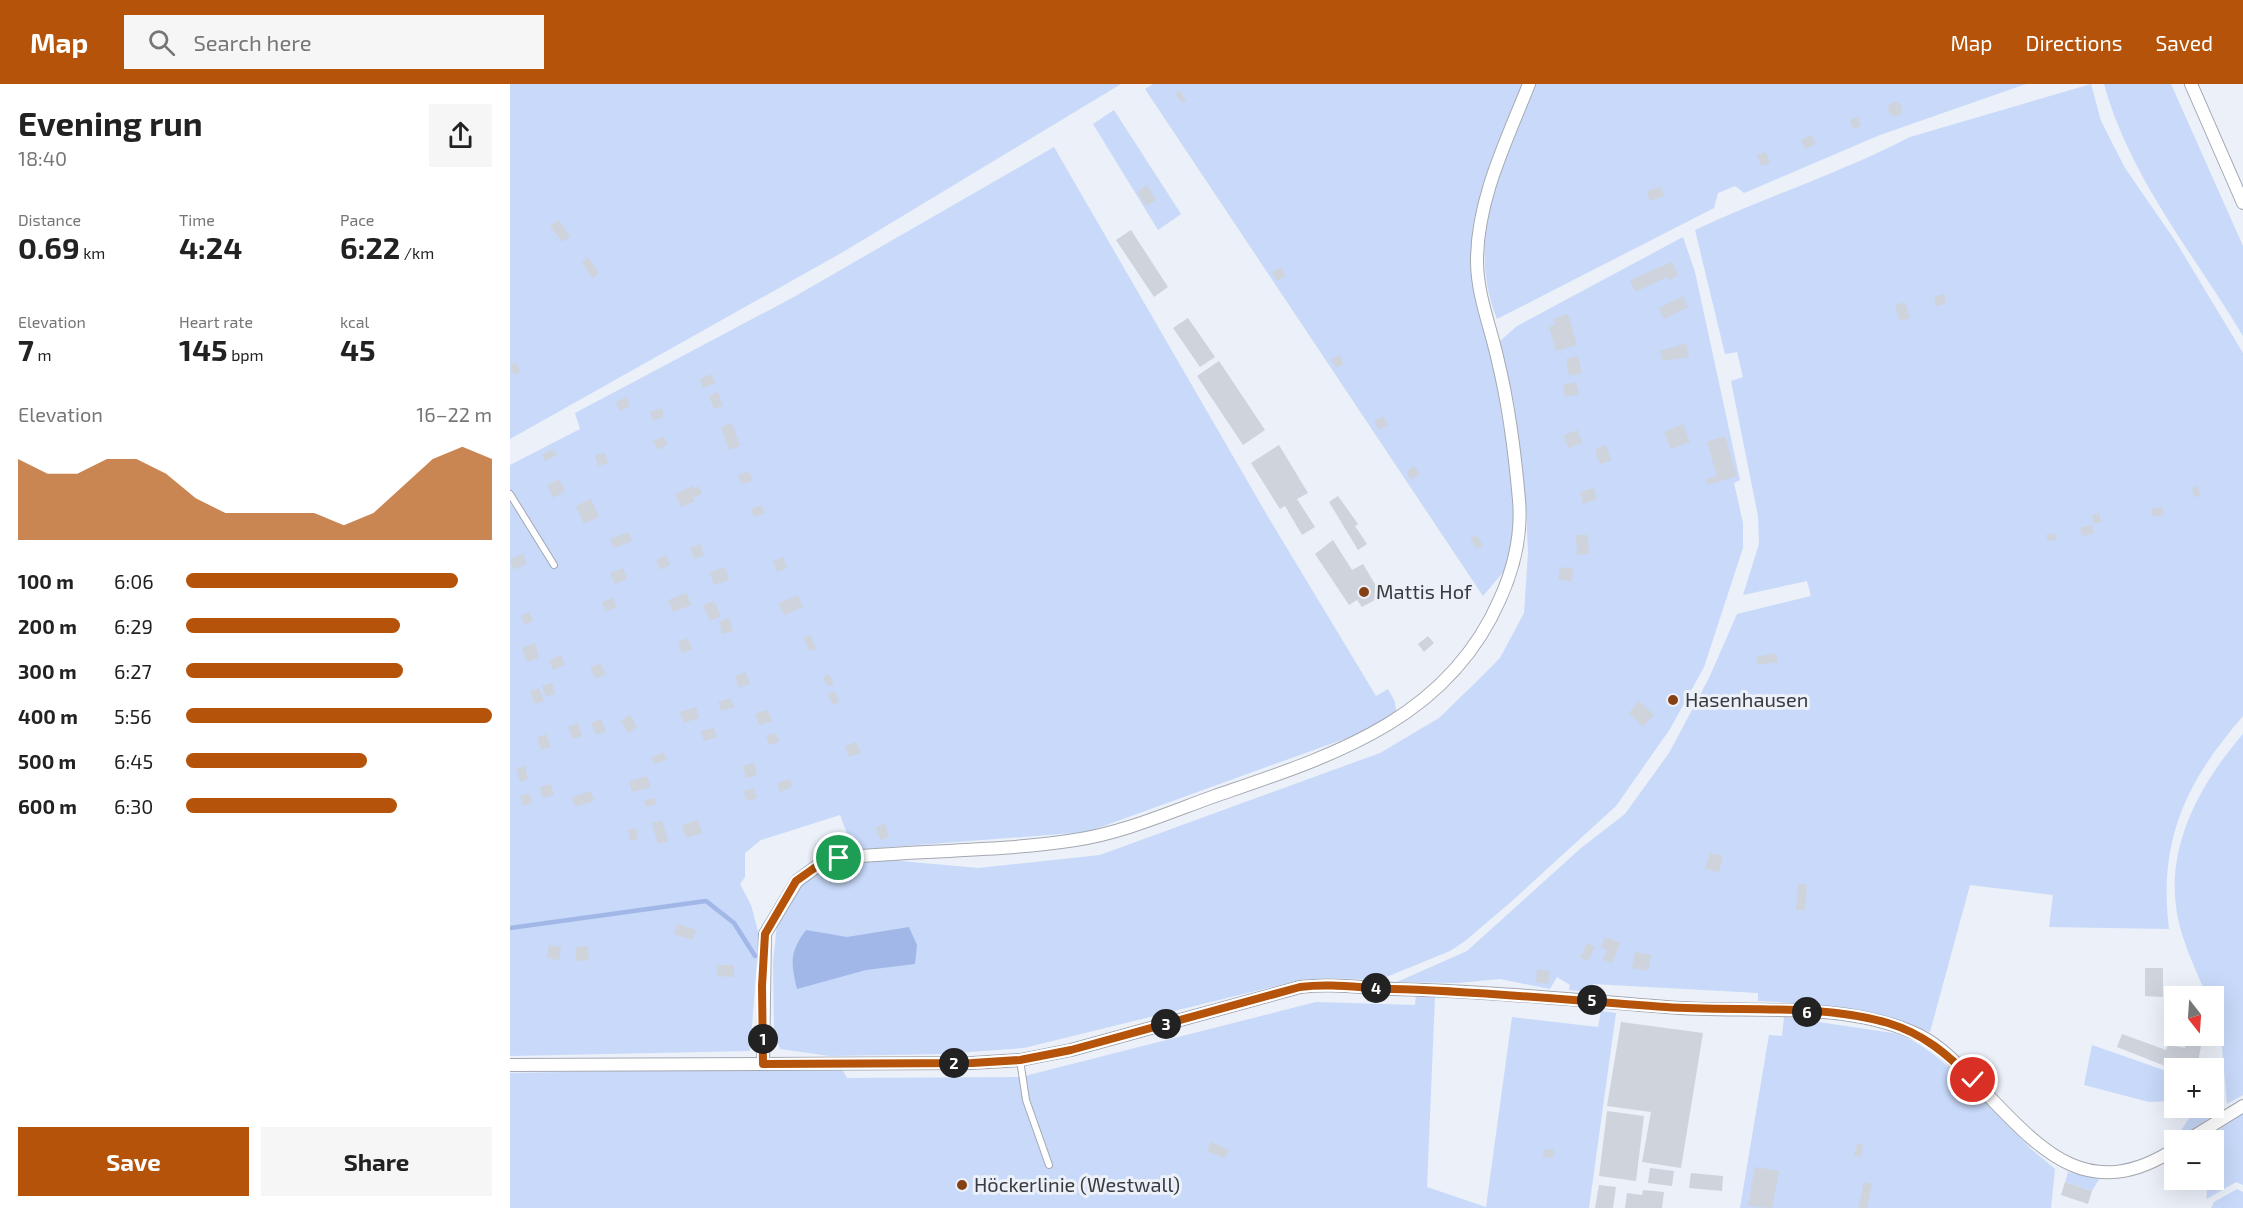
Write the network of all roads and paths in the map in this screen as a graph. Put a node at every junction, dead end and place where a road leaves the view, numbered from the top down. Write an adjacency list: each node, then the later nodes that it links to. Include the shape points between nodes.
1 (1529, 84): 7 (street, via 1486,199 1477,264 1508,403 1519,502 1516,552 1491,620 1454,673 1407,713 1348,747 1102,835 1049,843 850,857 820,864 796,881 765,934)
2 (2191, 84): 3 (street)
3 (2243, 203)
4 (510, 494): 5 (lane)
5 (554, 565)
6 (1020, 1060): 7 (street); 11 (street, via 1316,985 1455,991 1668,1008 1779,1009 1886,1023 1926,1039 1950,1057 2041,1146 2077,1167 2119,1173); 12 (lane, via 1026,1100)
7 (763, 1064): 8 (street)
8 (510, 1065)
9 (2243, 1106): 10 (street)
10 (2204, 1130)
11 (2164, 1155)
12 (1049, 1165)

